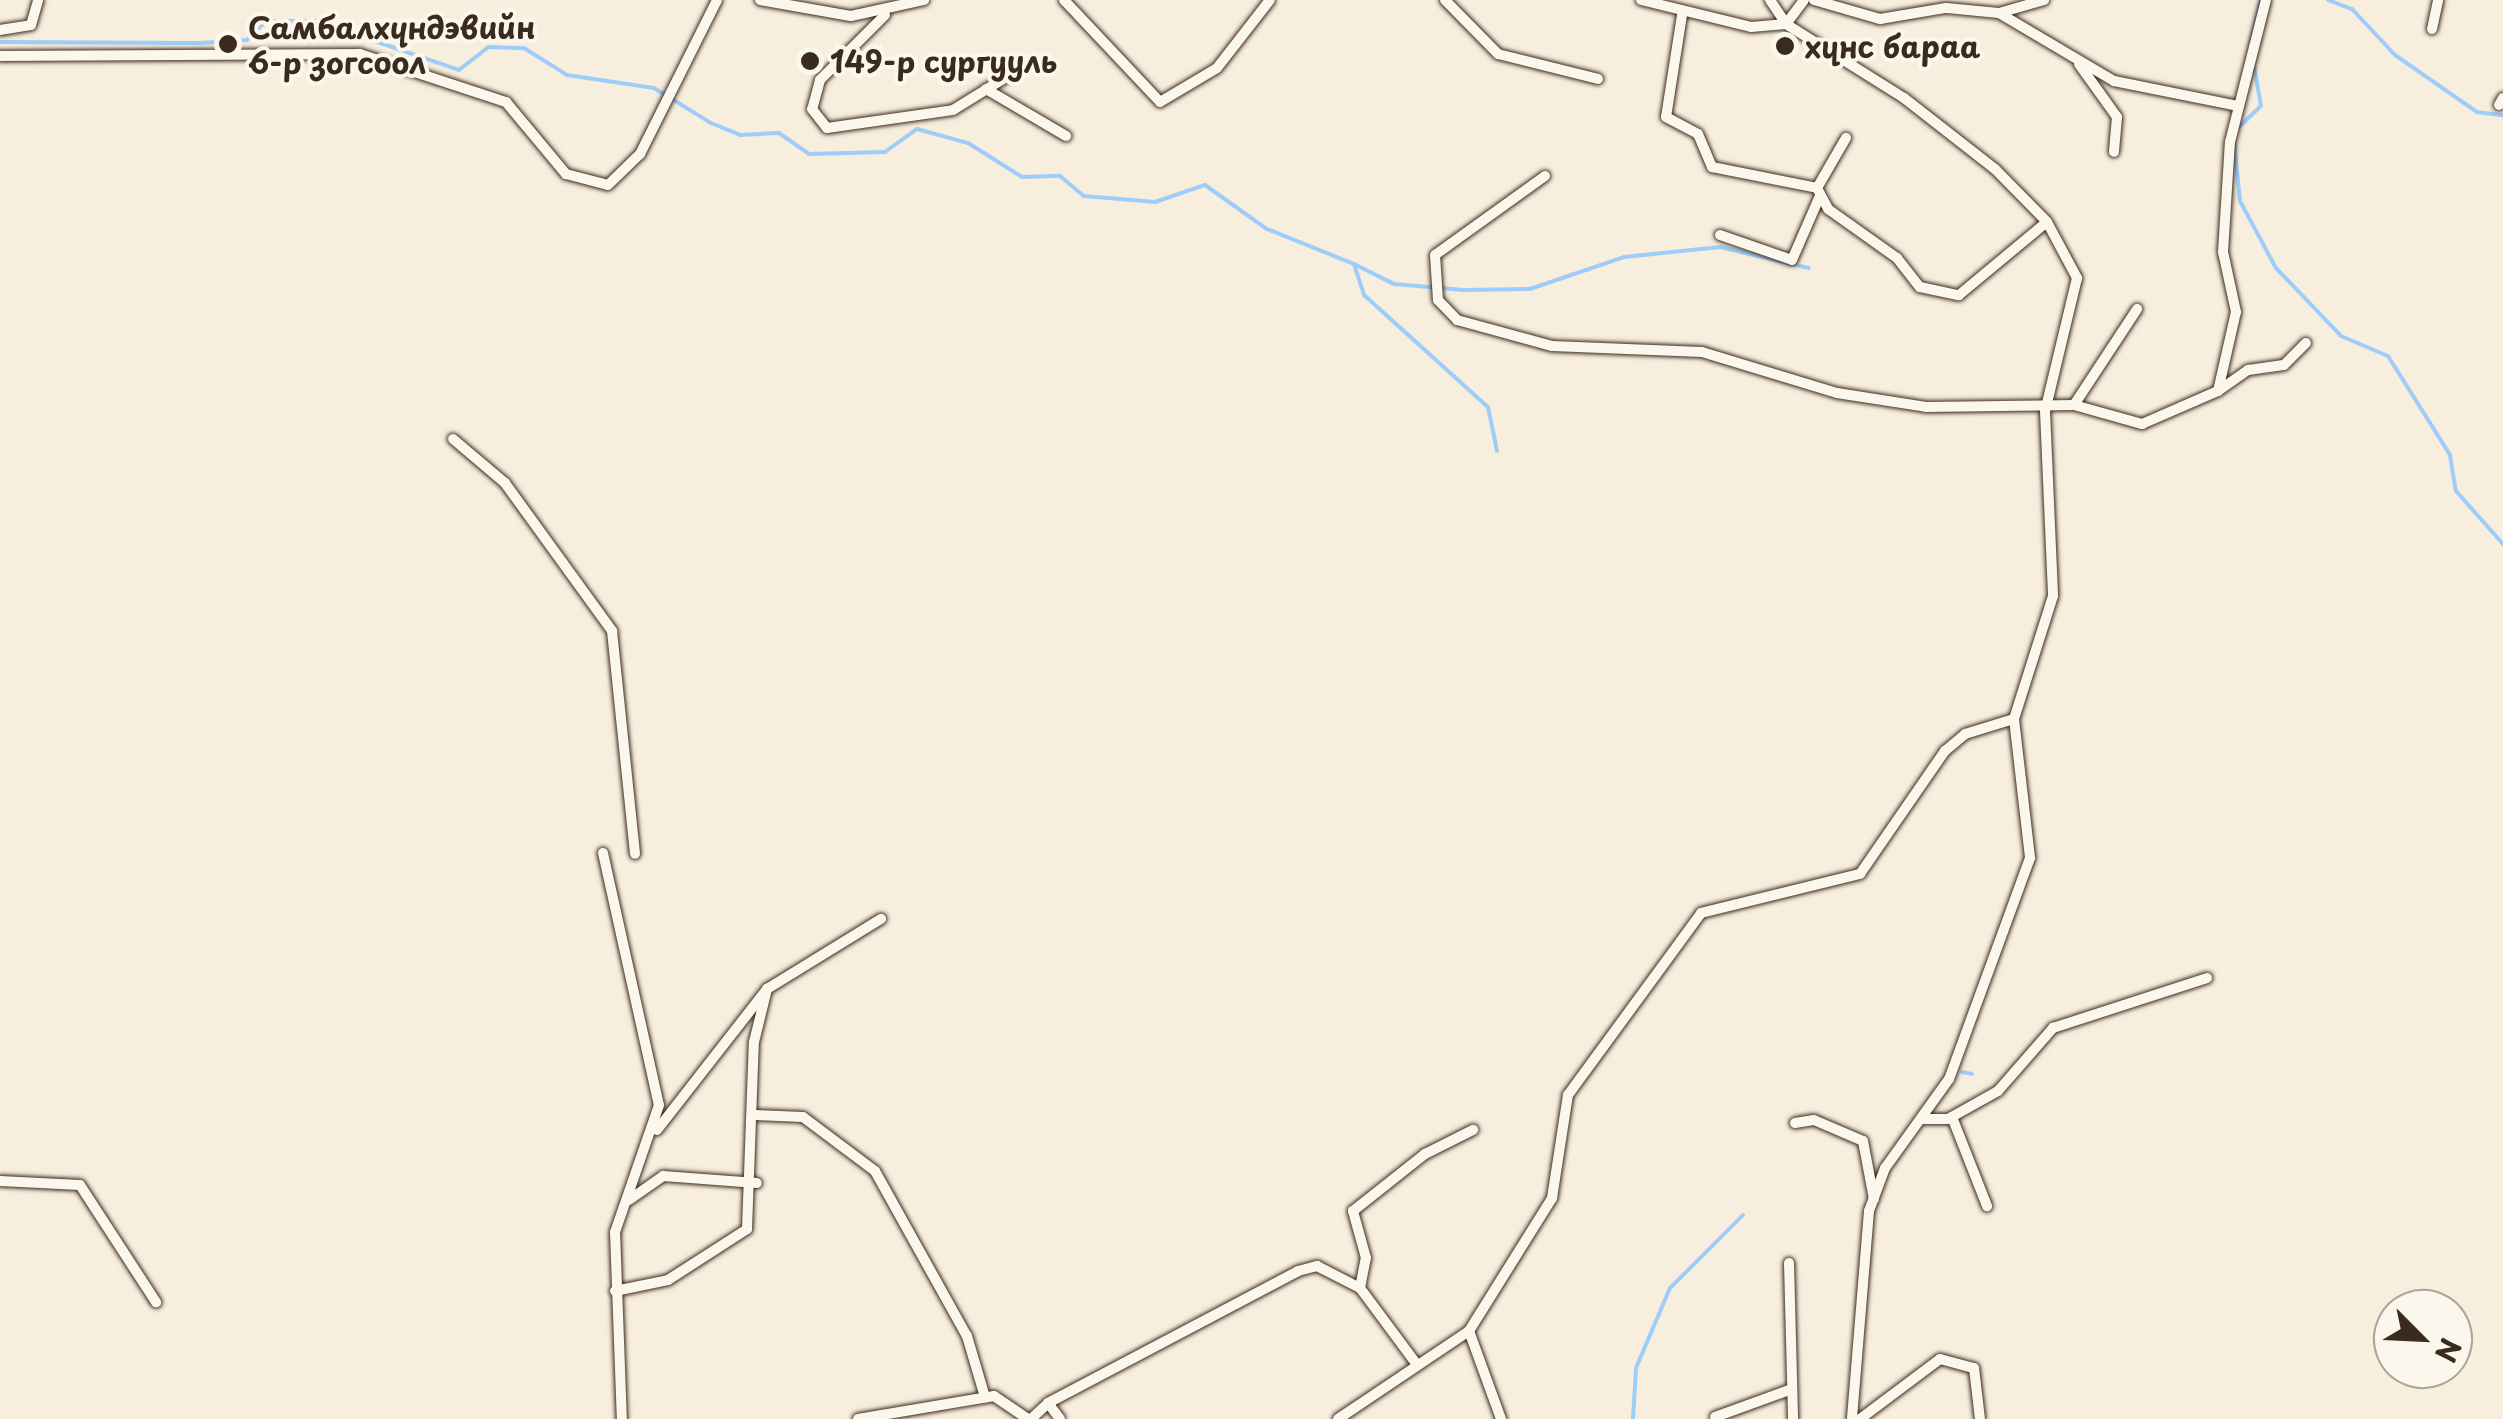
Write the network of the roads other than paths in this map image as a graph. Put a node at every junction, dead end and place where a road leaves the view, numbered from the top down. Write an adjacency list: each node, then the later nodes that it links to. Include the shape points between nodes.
1 (38, 0): 22 (street, via 31,25)
2 (717, 0): 24 (street, via 631,168 596,186 556,165 506,102 360,54)
3 (760, 0): 18 (street)
4 (924, 0): 18 (street)
5 (1064, 0): 6 (street, via 1160,102 1216,68)
6 (1270, 0)
7 (1445, 0): 26 (street, via 1498,54)
8 (1641, 0): 19 (street)
9 (1770, 0): 20 (street)
10 (1804, 0): 20 (street)
11 (1814, 0): 16 (street, via 1880,19)
12 (1923, 0): 16 (street)
13 (2044, 0): 17 (street)
14 (2266, 0): 28 (street)
15 (2438, 0): 21 (street)
16 (1915, 12): 17 (street)
17 (1999, 13): 23 (street)
18 (885, 15): 27 (street, via 820,80 812,109 827,128 953,110)
19 (1682, 15): 20 (street); 33 (street, via 1666,117 1698,134 1712,166)
20 (1786, 24): 34 (street, via 1904,98)
21 (2432, 29)
22 (0, 30)
23 (2065, 48): 28 (street, via 2144,92); 31 (street, via 2109,101)
24 (0, 56)
25 (1008, 76): 27 (street)
26 (1598, 79)
27 (986, 89): 29 (street)
28 (2238, 106): 38 (street, via 2223,252 2236,312)
29 (1066, 136)
30 (1846, 138): 33 (street)
31 (2114, 152)
32 (1545, 176): 40 (street, via 1460,230 1431,263 1435,285 1457,320 1552,346 1702,352 1837,392)
33 (1818, 193): 34 (street, via 1942,298 1983,281); 35 (street, via 1792,260)
34 (2048, 222): 40 (street, via 2077,278)
35 (1720, 235)
36 (2137, 309): 39 (street)
37 (2306, 343): 38 (street, via 2284,365 2248,370)
38 (2218, 391): 39 (street, via 2142,424)
39 (2074, 405): 40 (street)
40 (2045, 411): 42 (street, via 2053,596)
41 (453, 439): 44 (street, via 506,483 612,630)
42 (2014, 719): 50 (street, via 2030,858 1978,1011); 63 (street, via 1965,734 1945,751 1860,874 1701,913 1568,1095 1552,1198)
43 (604, 853): 53 (street, via 658,1105)
44 (635, 854)
45 (881, 919): 47 (street)
46 (2208, 978): 49 (street, via 2046,1033 2006,1086)
47 (766, 989): 48 (street); 53 (street)
48 (754, 1115): 55 (street); 66 (street, via 803,1117 874,1171 967,1336)
49 (1952, 1117): 50 (street); 58 (street)
50 (1923, 1119): 56 (street)
51 (1795, 1123): 56 (street, via 1814,1120 1863,1141)
52 (1473, 1130): 60 (street, via 1353,1211 1366,1258)
53 (651, 1140): 57 (street)
54 (0, 1181): 62 (street, via 80,1185)
55 (752, 1183): 57 (street, via 663,1176); 61 (street, via 747,1229 734,1240 720,1240 668,1280)
56 (1874, 1199): 76 (street)
57 (628, 1201): 61 (street, via 614,1232)
58 (1986, 1206)
59 (1790, 1263): 65 (street)
60 (1360, 1288): 64 (street); 67 (street, via 1317,1266 1298,1271)
61 (615, 1290): 69 (street)
62 (156, 1302)
63 (1469, 1331): 64 (street); 74 (street)
64 (1415, 1362): 73 (street)
65 (1788, 1390): 68 (street); 75 (street)
66 (986, 1397): 70 (street); 71 (street)
67 (1048, 1403): 71 (street); 72 (street)
68 (1714, 1417)
69 (622, 1419)
70 (858, 1419)
71 (1030, 1419)
72 (1060, 1419)
73 (1338, 1419)
74 (1501, 1419)
75 (1794, 1419)
76 (1856, 1419): 77 (street, via 1940,1359 1974,1368)
77 (1980, 1419)

